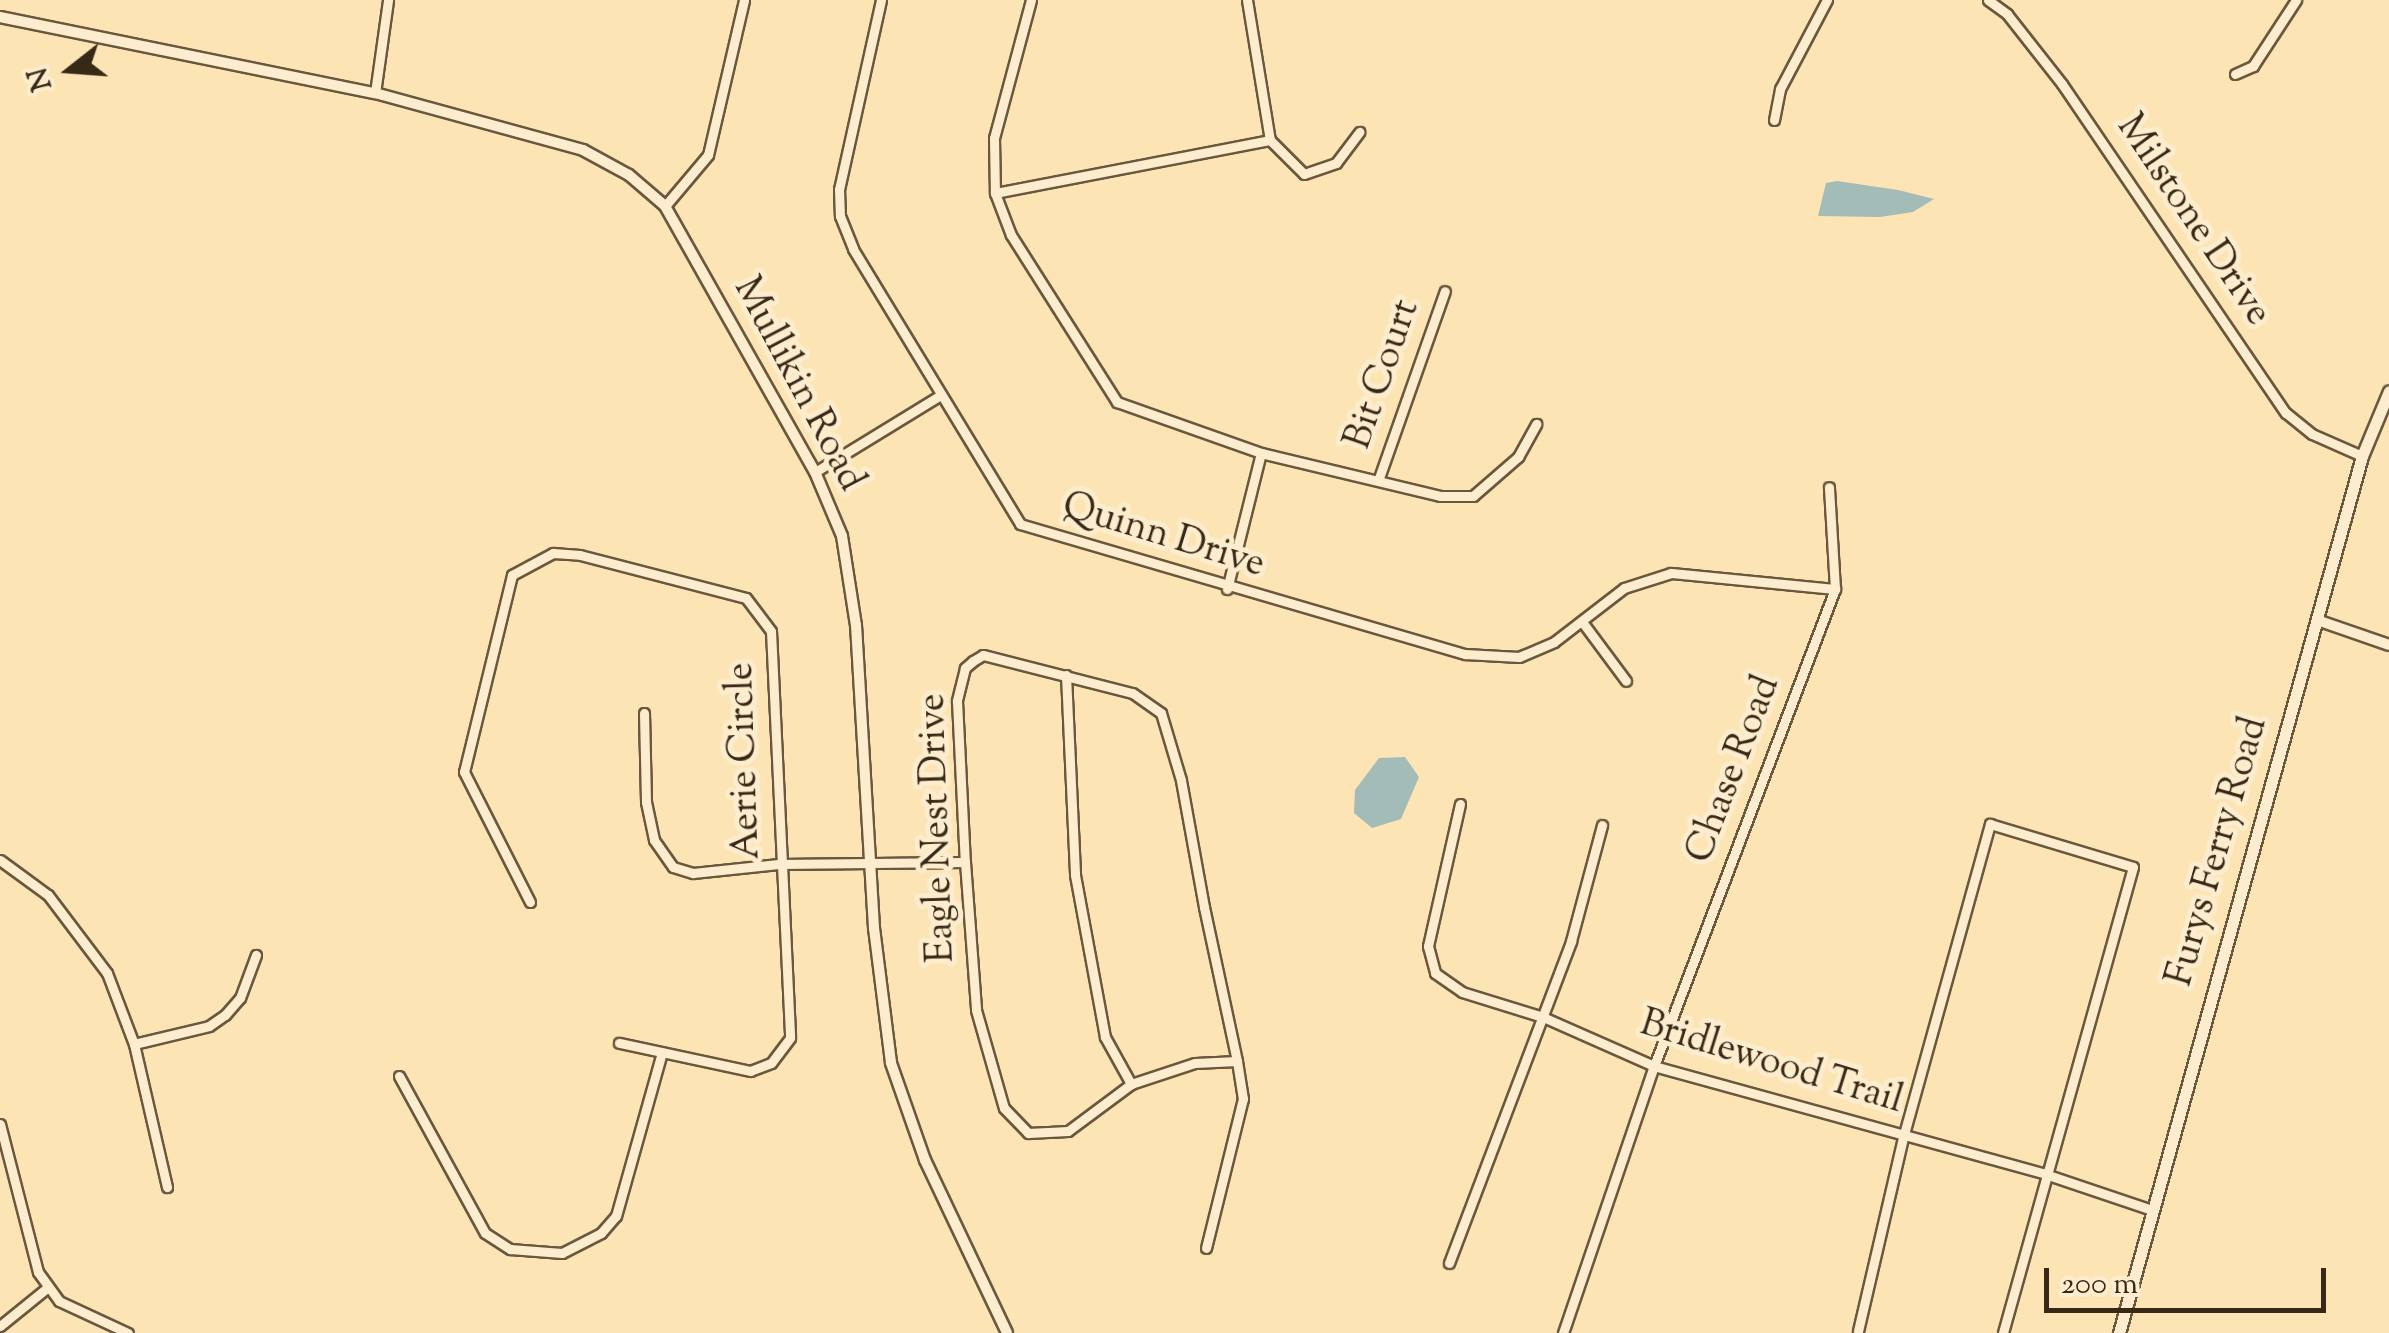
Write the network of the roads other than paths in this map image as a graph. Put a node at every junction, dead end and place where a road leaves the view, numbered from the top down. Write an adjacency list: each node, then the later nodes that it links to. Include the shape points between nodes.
1 (388, 0): 11 (street)
2 (744, 0): 16 (street, via 708,155)
3 (881, 0): 19 (street, Quinn Drive, via 839,189 840,216)
4 (1031, 0): 15 (street, via 994,138)
5 (1247, 0): 14 (street)
6 (1827, 0): 12 (street, via 1780,89)
7 (1988, 0): 22 (street, Milstone Drive, via 2007,14 2062,84 2286,413 2312,434)
8 (2296, 0): 10 (street, via 2253,66)
9 (0, 17): 11 (street, Mullikin Road)
10 (2235, 74)
11 (375, 93): 16 (street, Mullikin Road, via 583,150 629,175)
12 (1774, 120)
13 (1358, 132): 14 (street, via 1336,163 1304,174)
14 (1270, 140): 15 (street)
15 (995, 193): 21 (street, via 1011,235 1117,402)
16 (665, 206): 23 (street, Mullikin Road)
17 (1445, 291): 24 (street, Bit Court)
18 (2389, 392): 22 (main road, Furys Ferry Road)
19 (940, 396): 23 (street); 26 (street, Quinn Drive, via 1020,524)
20 (1536, 424): 24 (street, via 1518,458 1473,496 1440,496)
21 (1261, 452): 24 (street); 26 (street)
22 (2362, 456): 28 (main road, Furys Ferry Road)
23 (815, 472): 38 (street, Mullikin Road, via 842,536 856,625)
24 (1379, 478)
25 (1829, 488): 27 (street, Chase Road)
26 (1227, 589): 29 (street, Quinn Drive, via 1466,654 1519,657)
27 (1835, 589): 29 (street, Quinn Drive, via 1670,573 1624,588); 47 (street, Chase Road)
28 (2317, 620): 30 (street); 54 (main road, Furys Ferry Road)
29 (1583, 623): 32 (street)
30 (2389, 645)
31 (1066, 675): 37 (street, Eagle Nest Drive, via 983,655 965,668 958,701); 46 (street, Eagle Nest Drive, via 1132,692 1161,713 1182,780); 49 (street, via 1075,875 1106,1036)
32 (1626, 681)
33 (644, 713): 39 (street, via 646,802 663,856 693,873)
34 (1460, 804): 42 (street, Bridlewood Trail, via 1430,931 1435,973 1462,992)
35 (1602, 825): 42 (street)
36 (0, 860): 44 (street, via 48,895 91,946)
37 (965, 862): 38 (street); 49 (street, Eagle Nest Drive, via 976,1010 1004,1108 1028,1134 1068,1131)
38 (871, 863): 39 (street); 61 (street, Mullikin Road, via 883,1018 900,1098)
39 (779, 864): 40 (street, Aerie Circle, via 771,631 746,598 553,554 512,575 464,772); 45 (street, Aerie Circle, via 790,1038 772,1063 750,1070)
40 (530, 902)
41 (256, 955): 44 (street, via 240,998 225,1016)
42 (1543, 1017): 47 (street, Bridlewood Trail); 56 (street)
43 (618, 1043): 45 (street, Aerie Circle)
44 (134, 1044): 53 (street)
45 (662, 1052): 48 (street, via 616,1216 562,1253 510,1249 485,1232)
46 (1237, 1061): 49 (street, Eagle Nest Drive, via 1194,1063); 55 (street, Eagle Nest Drive, via 1241,1118)
47 (1654, 1066): 51 (street, Bridlewood Trail); 62 (street, Chase Road)
48 (399, 1076)
49 (1131, 1084)
50 (0, 1124): 57 (street, via 38,1272)
51 (1904, 1134): 52 (street, Bridlewood Trail); 52 (street, via 1990,824 2133,867); 59 (street)
52 (2044, 1174): 54 (street, Bridlewood Trail); 63 (street)
53 (167, 1186)
54 (2148, 1209): 64 (main road, Furys Ferry Road)
55 (1206, 1248)
56 (1449, 1263)
57 (48, 1287): 58 (street); 60 (street, via 59,1301)
58 (0, 1326)
59 (1858, 1331)
60 (128, 1333)
61 (1007, 1333)
62 (1563, 1333)
63 (2003, 1333)
64 (2119, 1333)

